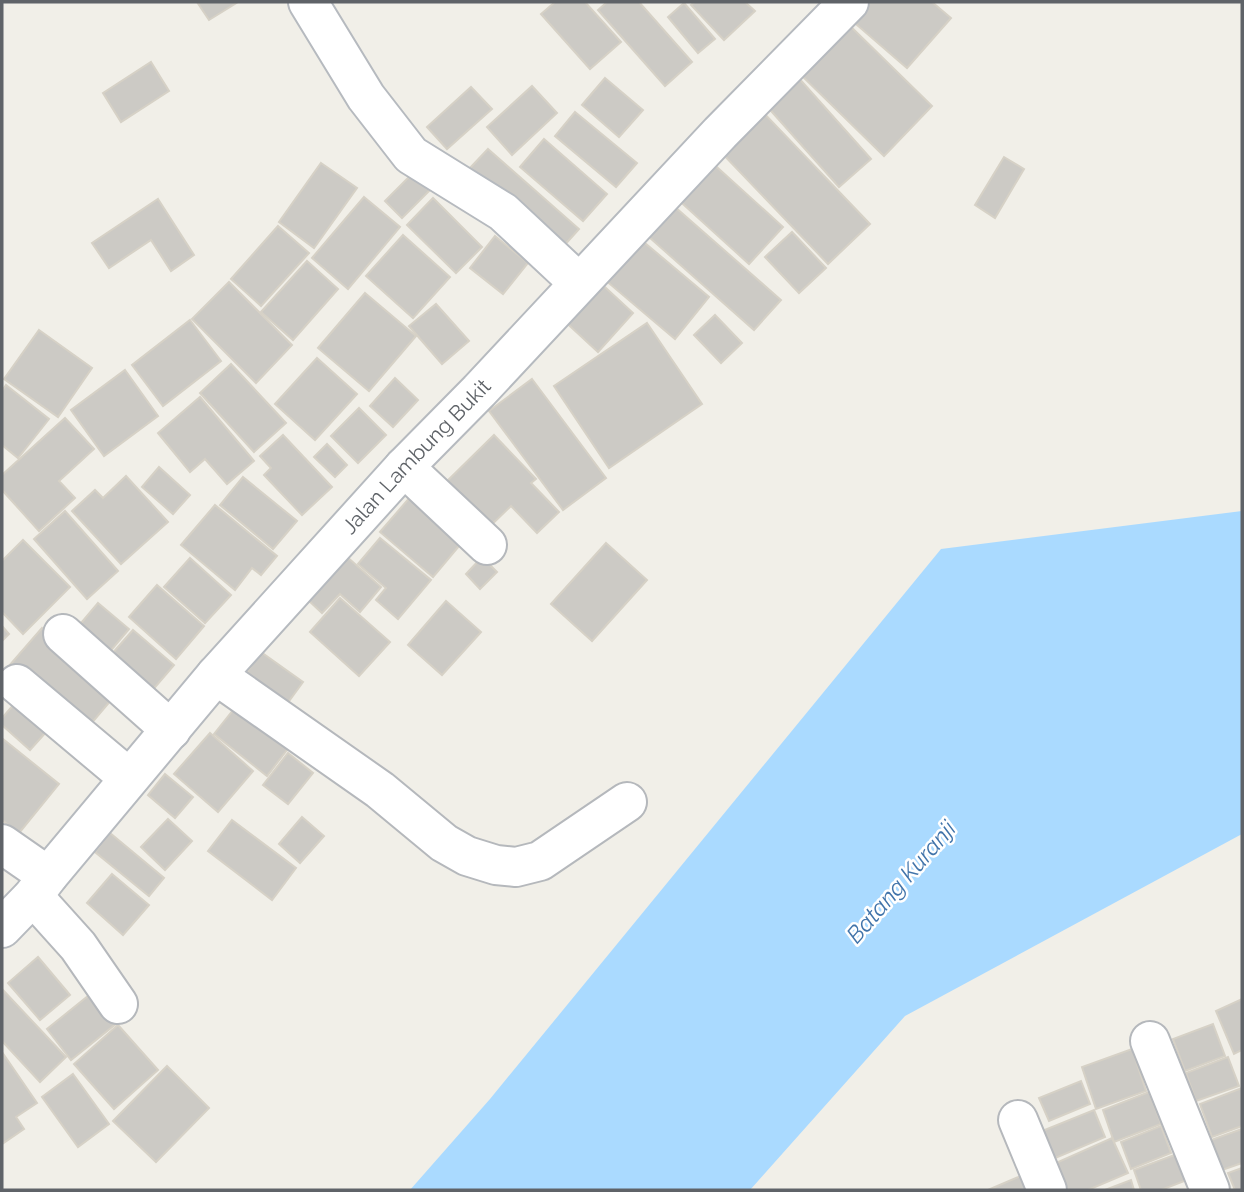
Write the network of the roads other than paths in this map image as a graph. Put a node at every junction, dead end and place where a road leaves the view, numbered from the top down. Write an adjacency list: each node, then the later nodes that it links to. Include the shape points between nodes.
1 (308, 2): 3 (street, via 366,97 411,155 503,212)
2 (849, 2): 3 (street, Jalan Lambung Bukit)
3 (579, 283): 4 (street, Jalan Lambung Bukit)
4 (404, 467): 5 (street); 7 (street, Jalan Lambung Bukit)
5 (487, 545)
6 (63, 634): 9 (street)
7 (216, 675): 9 (street, Jalan Lambung Bukit); 11 (street, via 467,856 516,867 540,861)
8 (17, 684): 10 (street)
9 (171, 730): 10 (street, Jalan Lambung Bukit)
10 (129, 778): 13 (street, Jalan Lambung Bukit)
11 (626, 803)
12 (2, 845): 13 (street)
13 (40, 886): 14 (street, Jalan Lambung Bukit); 15 (street)
14 (2, 928)
15 (118, 1003)
16 (1150, 1041): 19 (street)
17 (1018, 1120): 18 (street)
18 (1047, 1190)
19 (1210, 1190)

